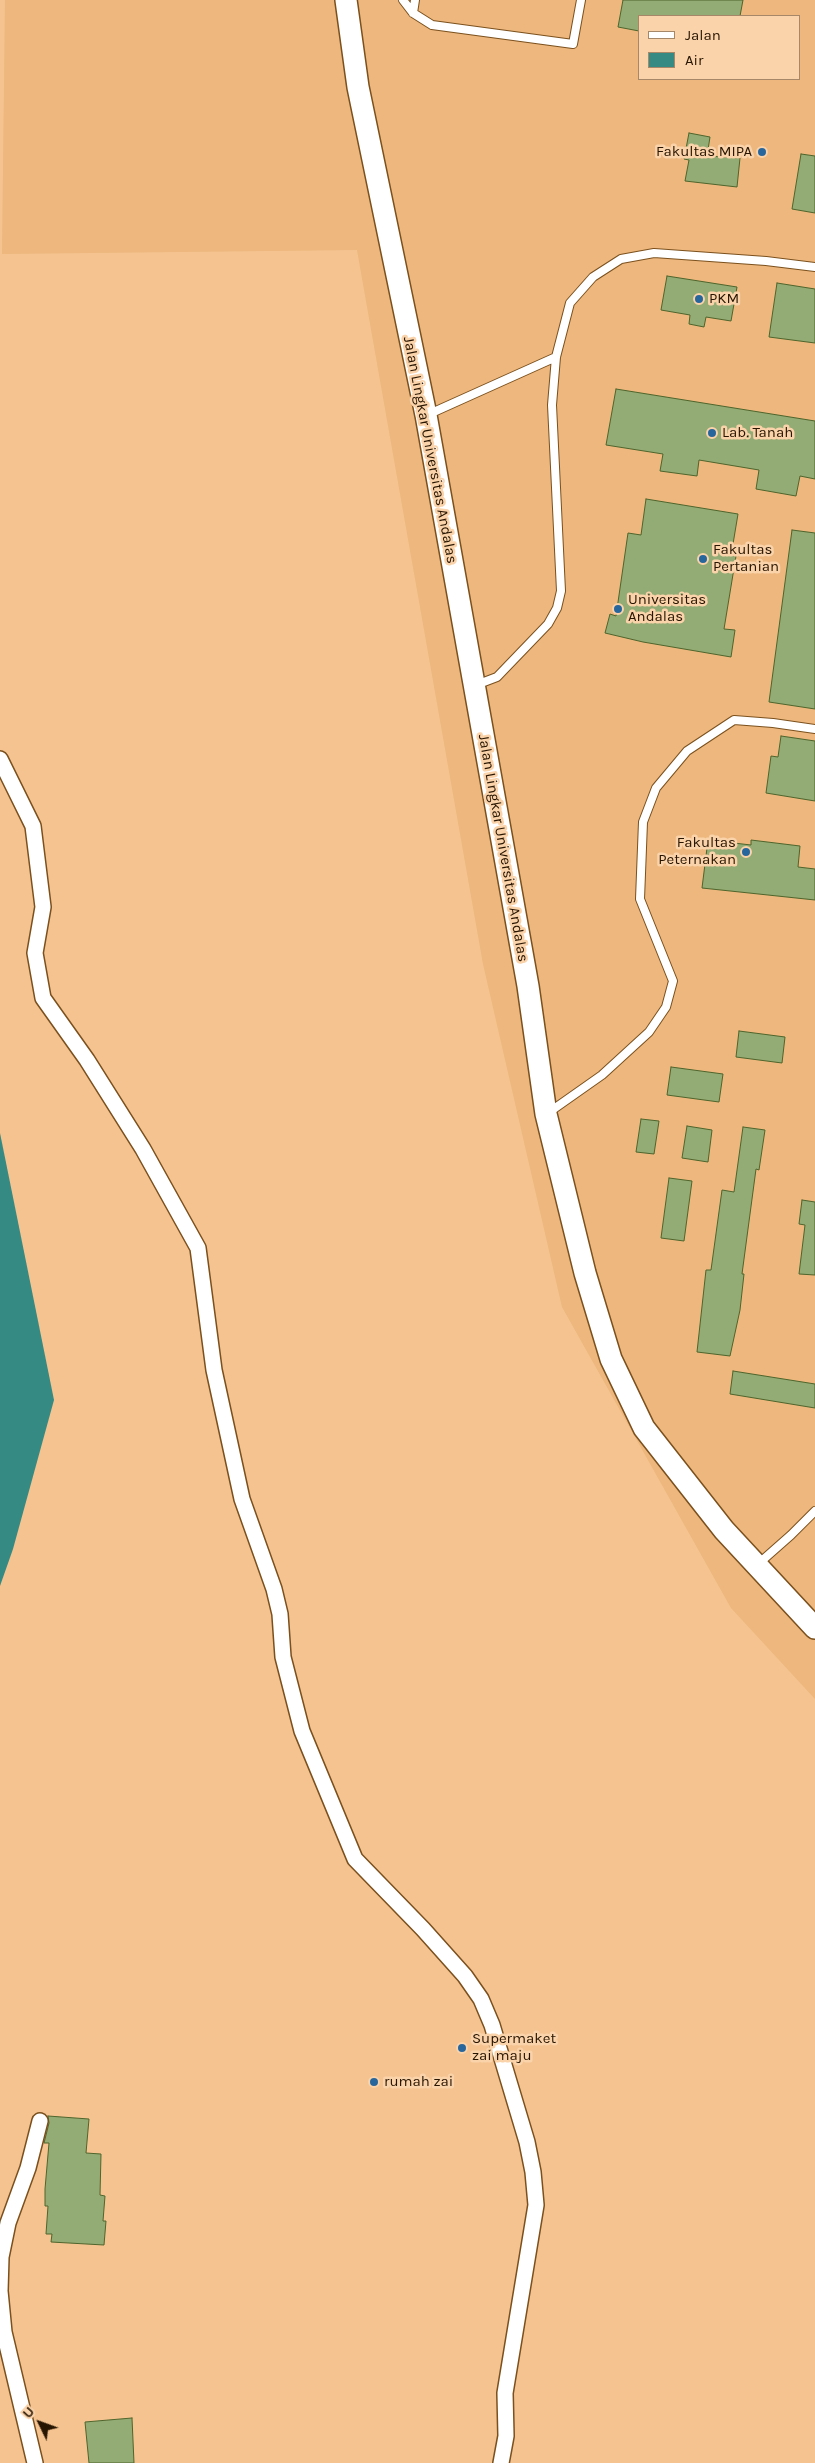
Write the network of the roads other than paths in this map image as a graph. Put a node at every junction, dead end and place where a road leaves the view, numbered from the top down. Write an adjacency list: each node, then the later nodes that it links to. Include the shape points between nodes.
1 (346, 0): 8 (street, Jalan Lingkar Universitas Andalas, via 358,87)
2 (403, 0): 5 (lane)
3 (415, 0): 5 (lane)
4 (581, 0): 5 (lane, via 573,44 432,25)
5 (413, 13)
6 (815, 267): 7 (lane, via 654,254 621,260 593,277 570,303)
7 (556, 357): 8 (lane); 9 (lane, via 552,405 561,591 558,608 548,624 497,677)
8 (426, 415): 9 (street, Jalan Lingkar Universitas Andalas)
9 (474, 685): 12 (street, Jalan Lingkar Universitas Andalas, via 528,986)
10 (815, 729): 12 (lane, via 734,720 687,752 656,788 644,822 640,899 673,982 666,1007 649,1032 602,1075)
11 (0, 759): 18 (street, via 33,826 43,907 35,952 43,998 143,1149 198,1248 214,1370 242,1499 274,1589 280,1614 283,1658 302,1731 355,1859 423,1929 481,1999 492,2025 527,2142 536,2205 505,2393 506,2436)
12 (546, 1114): 14 (street, Jalan Lingkar Universitas Andalas, via 585,1272 611,1359 644,1428)
13 (815, 1510): 14 (lane)
14 (756, 1566): 15 (street, Jalan Lingkar Universitas Andalas)
15 (815, 1628)
16 (40, 2121): 17 (street, via 28,2168 8,2223 1,2257 0,2291 4,2332)
17 (35, 2463)
18 (501, 2463)

